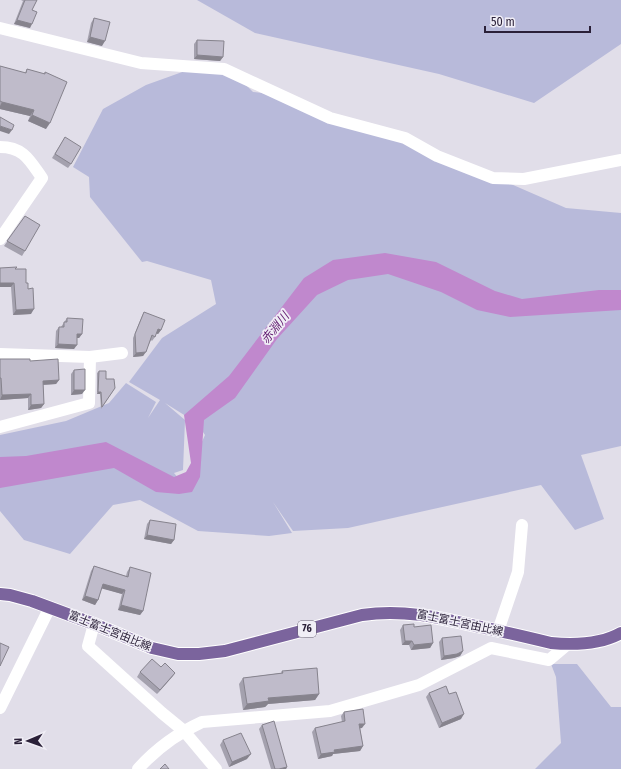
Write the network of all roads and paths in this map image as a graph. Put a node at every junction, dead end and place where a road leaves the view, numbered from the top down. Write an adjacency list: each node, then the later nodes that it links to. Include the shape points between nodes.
1 (0, 28): 3 (street, via 141,63 224,69 330,118 405,138 437,156 493,178 524,179)
2 (0, 148): 4 (street, via 12,147 27,156 42,178)
3 (621, 160)
4 (0, 239)
5 (122, 353): 7 (street)
6 (0, 354): 7 (street)
7 (90, 356): 8 (street, via 89,403)
8 (0, 427)
9 (522, 525): 13 (street, via 518,572)
10 (0, 594): 11 (main road, 富士富士宮由比線 / 76)
11 (50, 608): 12 (main road, 富士富士宮由比線 / 76); 16 (street)
12 (94, 624): 13 (main road, 富士富士宮由比線 / 76, via 152,648 178,654 225,651 378,612 414,613); 17 (street, via 88,646)
13 (498, 631): 15 (main road, 富士富士宮由比線 / 76, via 551,643)
14 (621, 633): 15 (main road, 富士富士宮由比線 / 76, via 600,641)
15 (568, 644): 17 (street, via 549,660 491,648 419,685 338,709 202,722)
16 (0, 708)
17 (184, 731): 18 (street, via 149,756); 19 (street)
18 (138, 769)
19 (216, 769)

